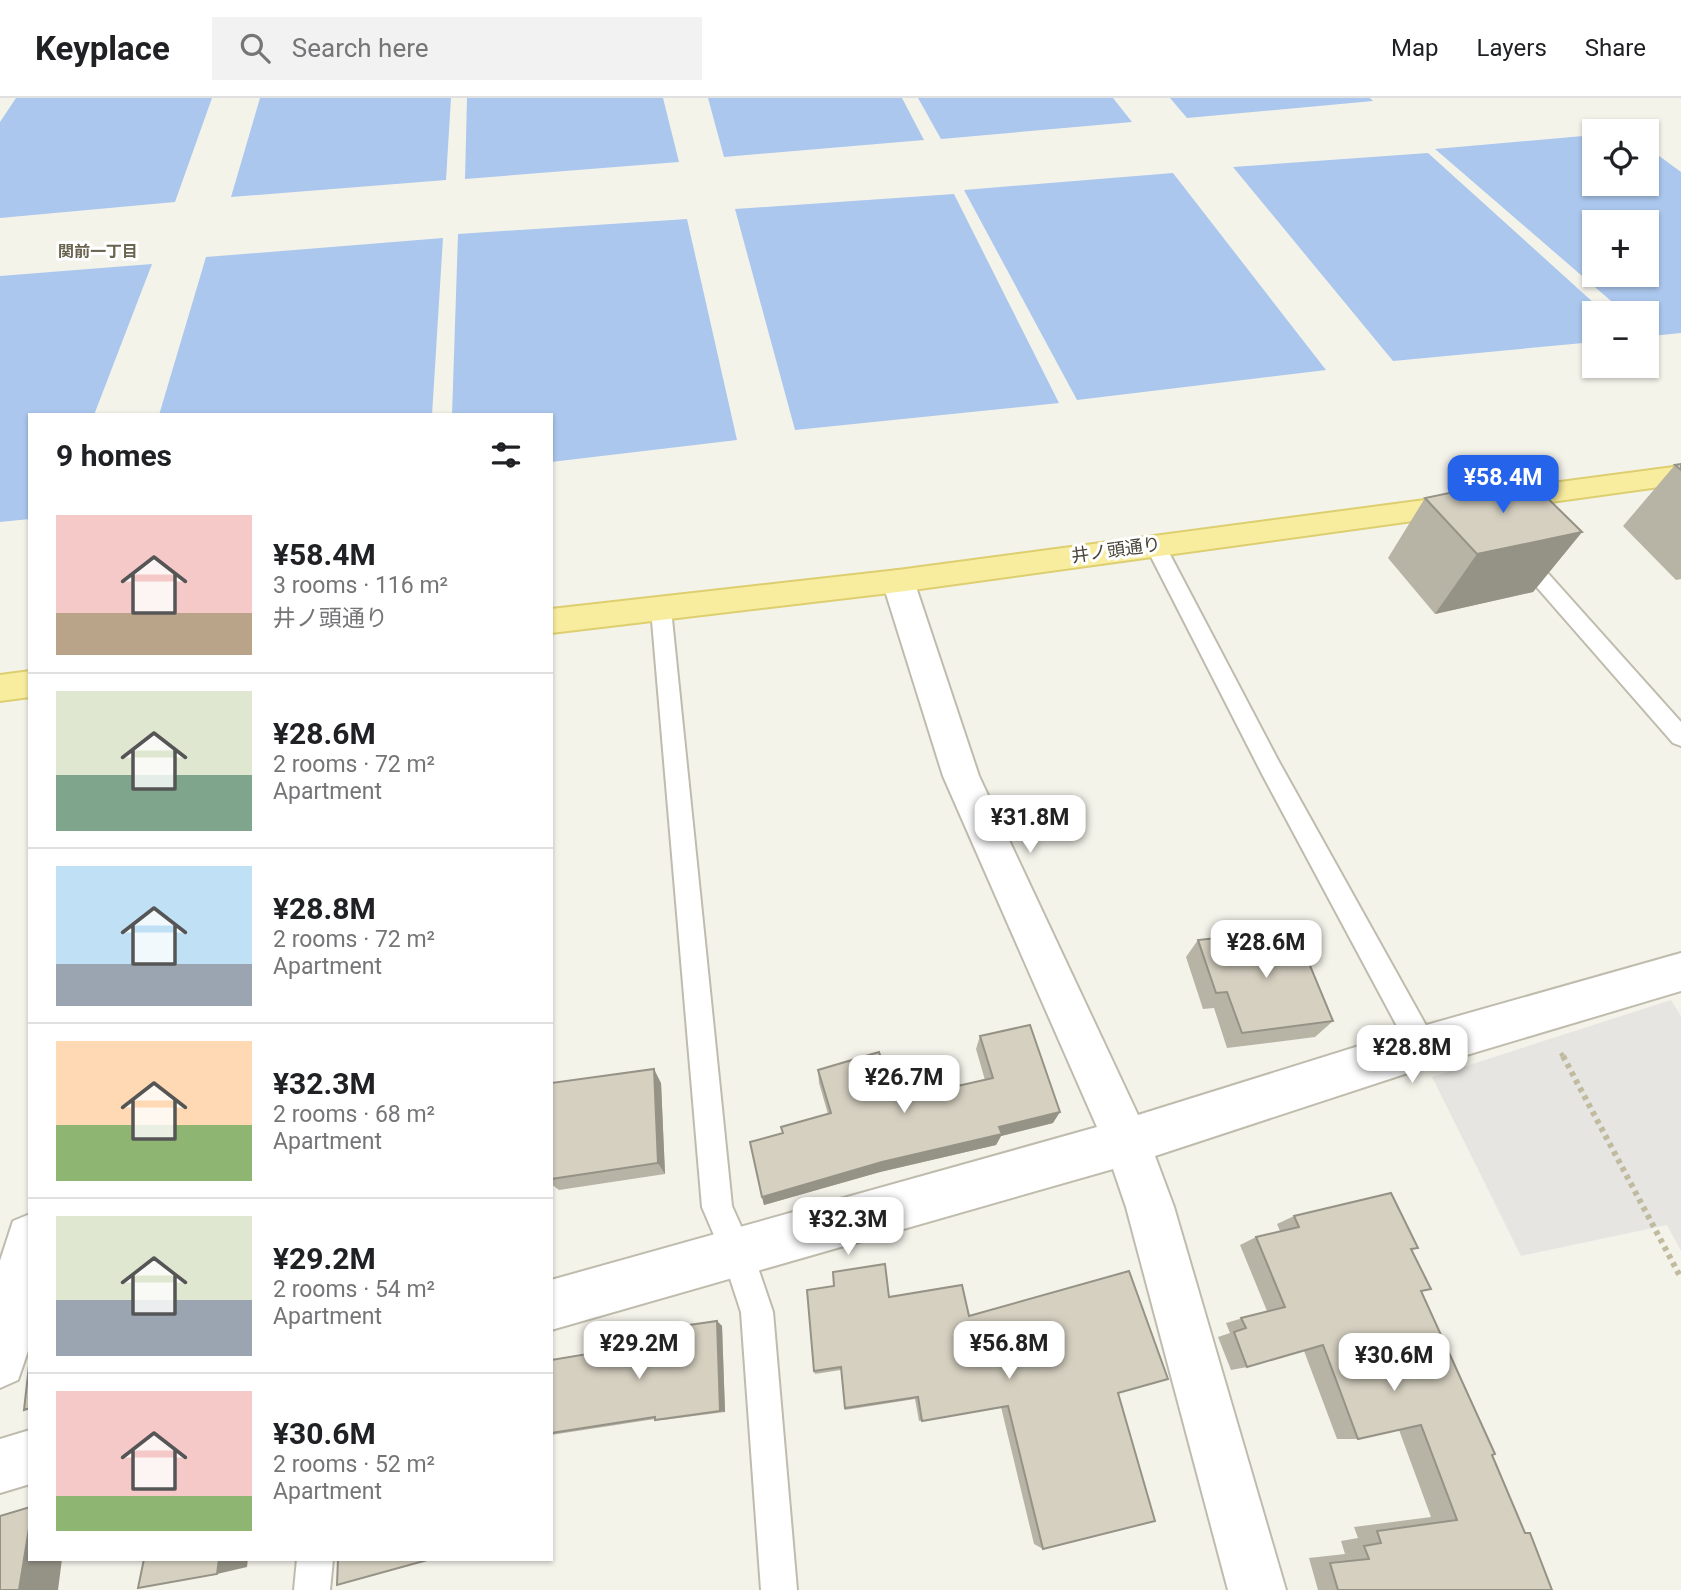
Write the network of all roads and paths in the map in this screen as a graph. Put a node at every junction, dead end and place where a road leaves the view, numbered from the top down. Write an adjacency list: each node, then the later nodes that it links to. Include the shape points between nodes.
1 (1681, 475): 3 (main road, 井ノ頭通り, via 1479,510)
2 (1503, 536): 9 (lane)
3 (1155, 545): 4 (main road, 井ノ頭通り); 12 (lane)
4 (898, 580): 5 (main road, 井ノ頭通り); 13 (street, via 961,776)
5 (661, 608): 6 (main road, 井ノ頭通り); 15 (lane, via 717,1207)
6 (553, 621)
7 (28, 684): 8 (main road)
8 (0, 688)
9 (1681, 737)
10 (1681, 972): 11 (street)
11 (1540, 1013): 12 (street); 16 (path)
12 (1423, 1047): 13 (street)
13 (1127, 1142): 15 (street); 24 (street, via 1150,1207)
14 (28, 1246): 18 (street)
15 (737, 1253): 17 (street); 23 (lane, via 757,1312)
16 (1681, 1278)
17 (553, 1304)
18 (0, 1362)
19 (28, 1458): 20 (street)
20 (0, 1466)
21 (315, 1561): 22 (lane)
22 (312, 1590)
23 (779, 1590)
24 (1257, 1590)

